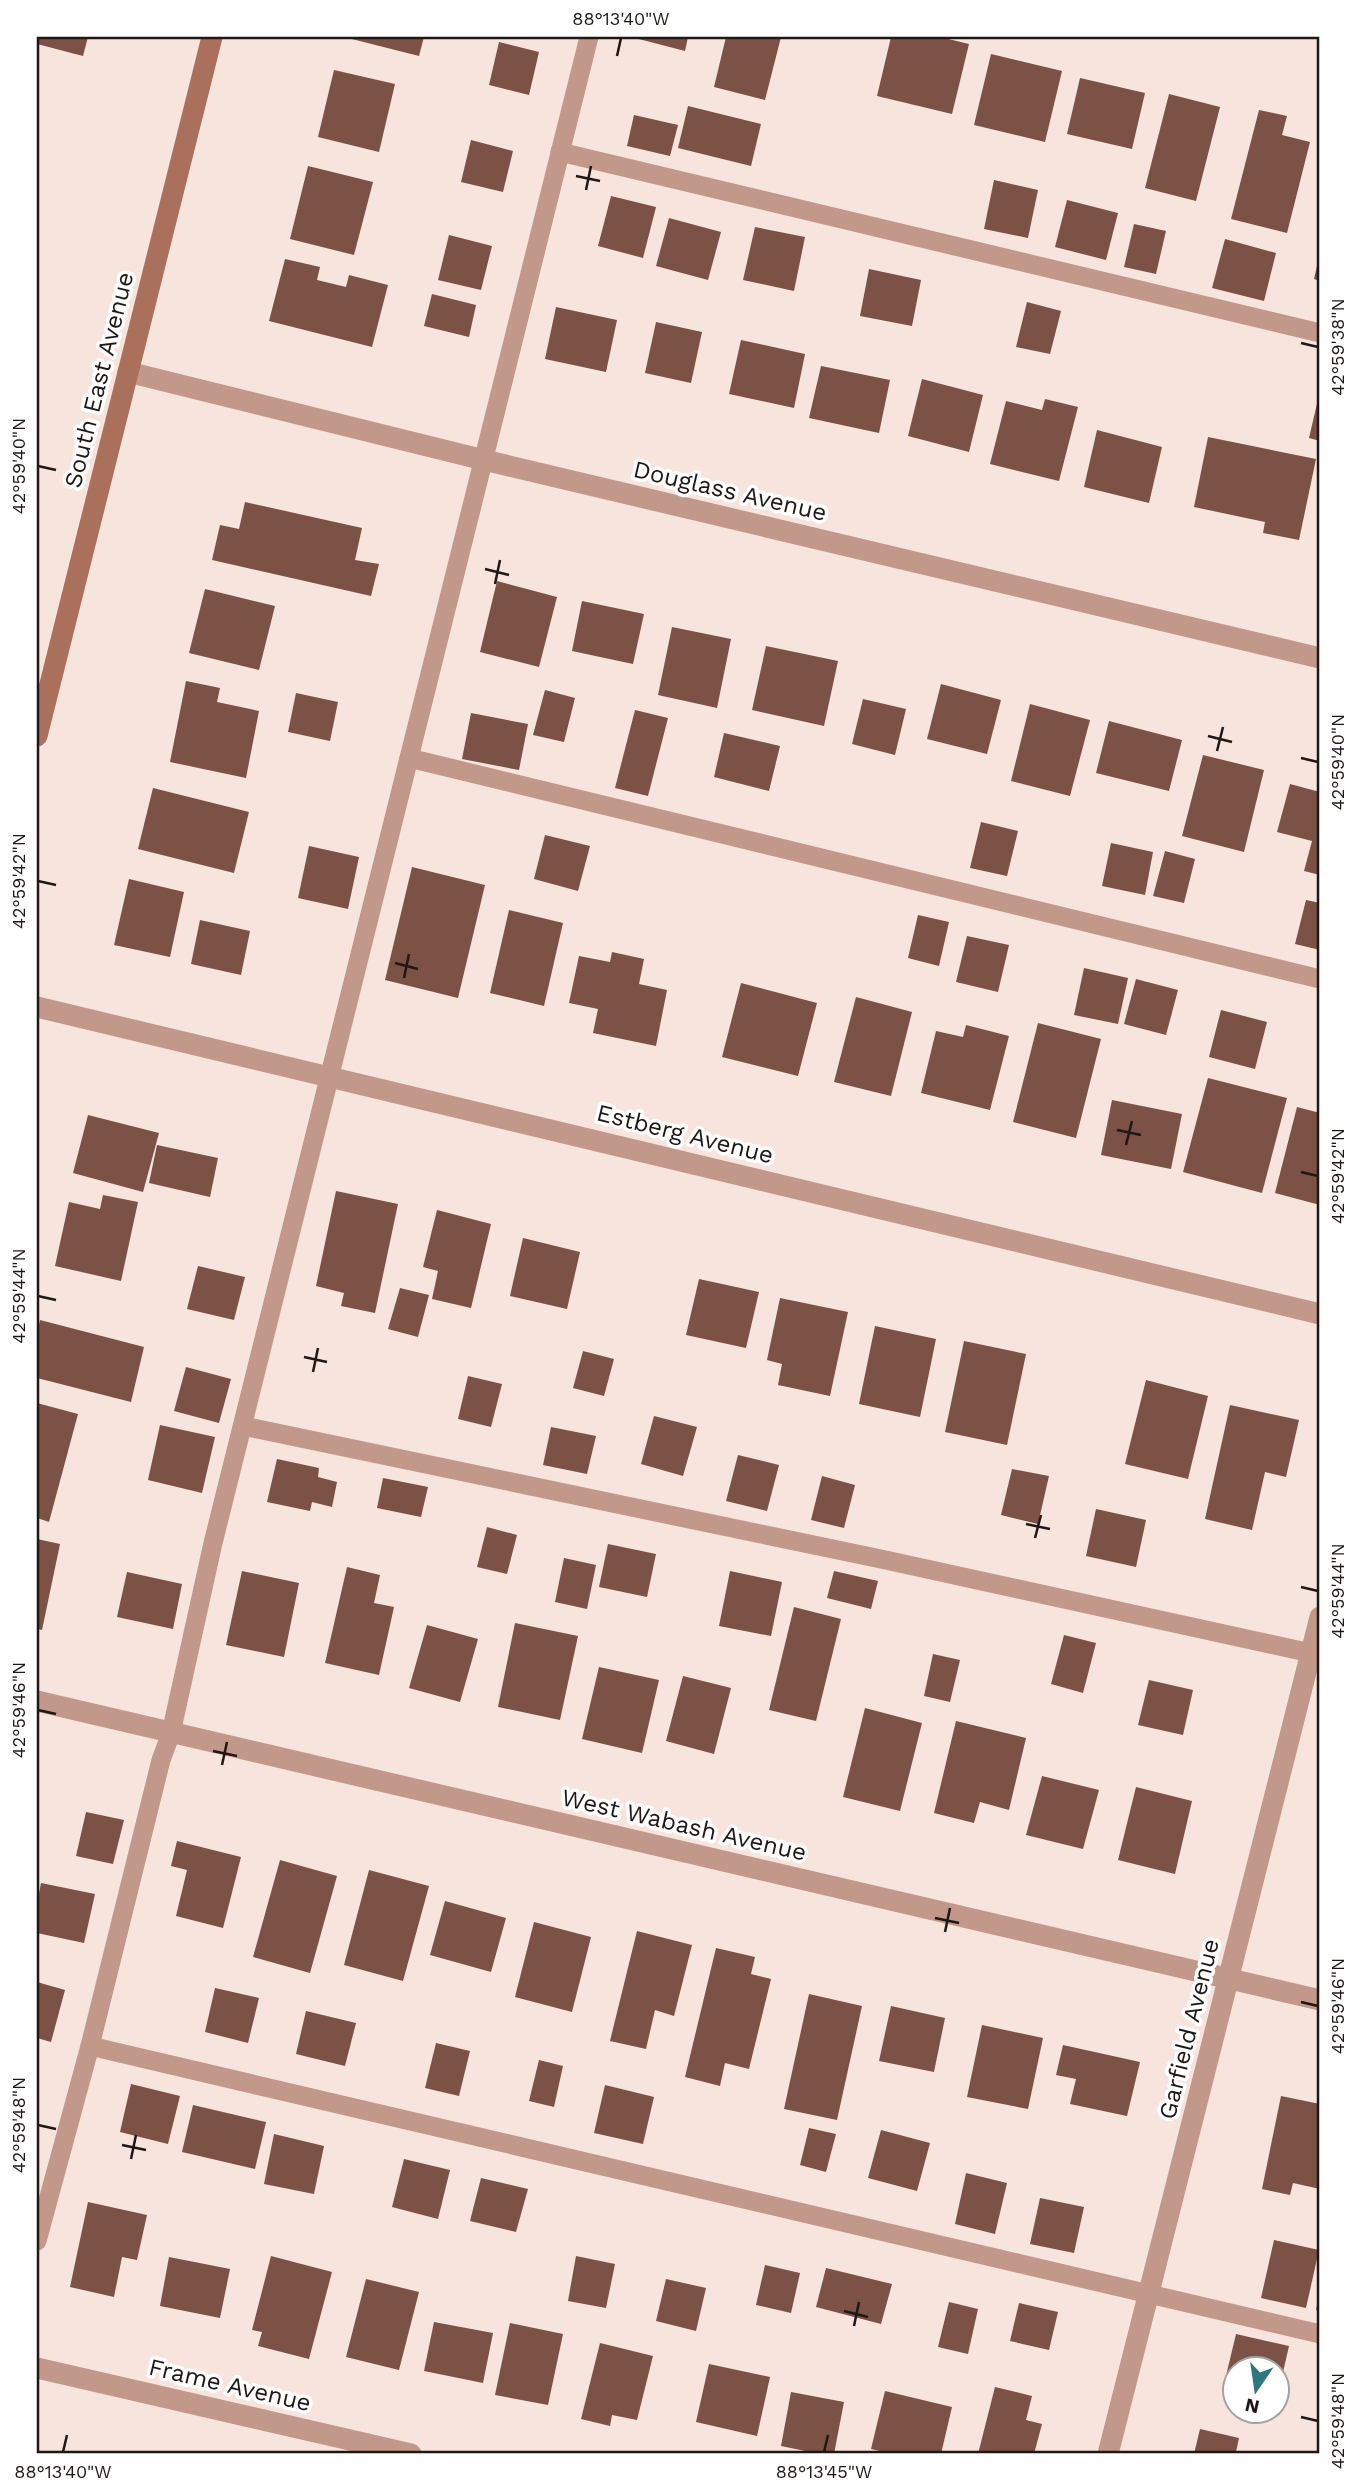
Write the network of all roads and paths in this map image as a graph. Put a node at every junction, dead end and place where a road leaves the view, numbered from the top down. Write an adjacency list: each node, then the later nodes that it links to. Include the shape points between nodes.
1 (212, 37): 5 (main road, South East Avenue)
2 (589, 37): 3 (lane)
3 (560, 152): 4 (lane); 6 (lane)
4 (1320, 333)
5 (128, 372): 6 (street, Douglass Avenue); 8 (main road, South East Avenue)
6 (484, 460): 7 (street, Douglass Avenue); 9 (lane)
7 (1320, 658)
8 (37, 736)
9 (409, 758): 10 (lane); 12 (lane)
10 (1320, 979)
11 (37, 1007): 12 (street, Estberg Avenue)
12 (331, 1075): 13 (street, Estberg Avenue); 14 (lane)
13 (1320, 1314)
14 (243, 1426): 16 (lane); 18 (lane)
15 (1320, 1617): 16 (street, Garfield Avenue)
16 (1316, 1654): 19 (street, Garfield Avenue)
17 (37, 1701): 18 (street, West Wabash Avenue)
18 (171, 1733): 19 (street, West Wabash Avenue); 21 (lane)
19 (1228, 1978): 20 (street, West Wabash Avenue); 23 (street, Garfield Avenue)
20 (1320, 2000)
21 (90, 2046): 22 (lane); 23 (lane)
22 (37, 2241)
23 (1149, 2294): 24 (lane); 27 (street, Garfield Avenue)
24 (1320, 2334)
25 (37, 2368): 26 (street, Frame Avenue)
26 (411, 2454)
27 (1108, 2454)

